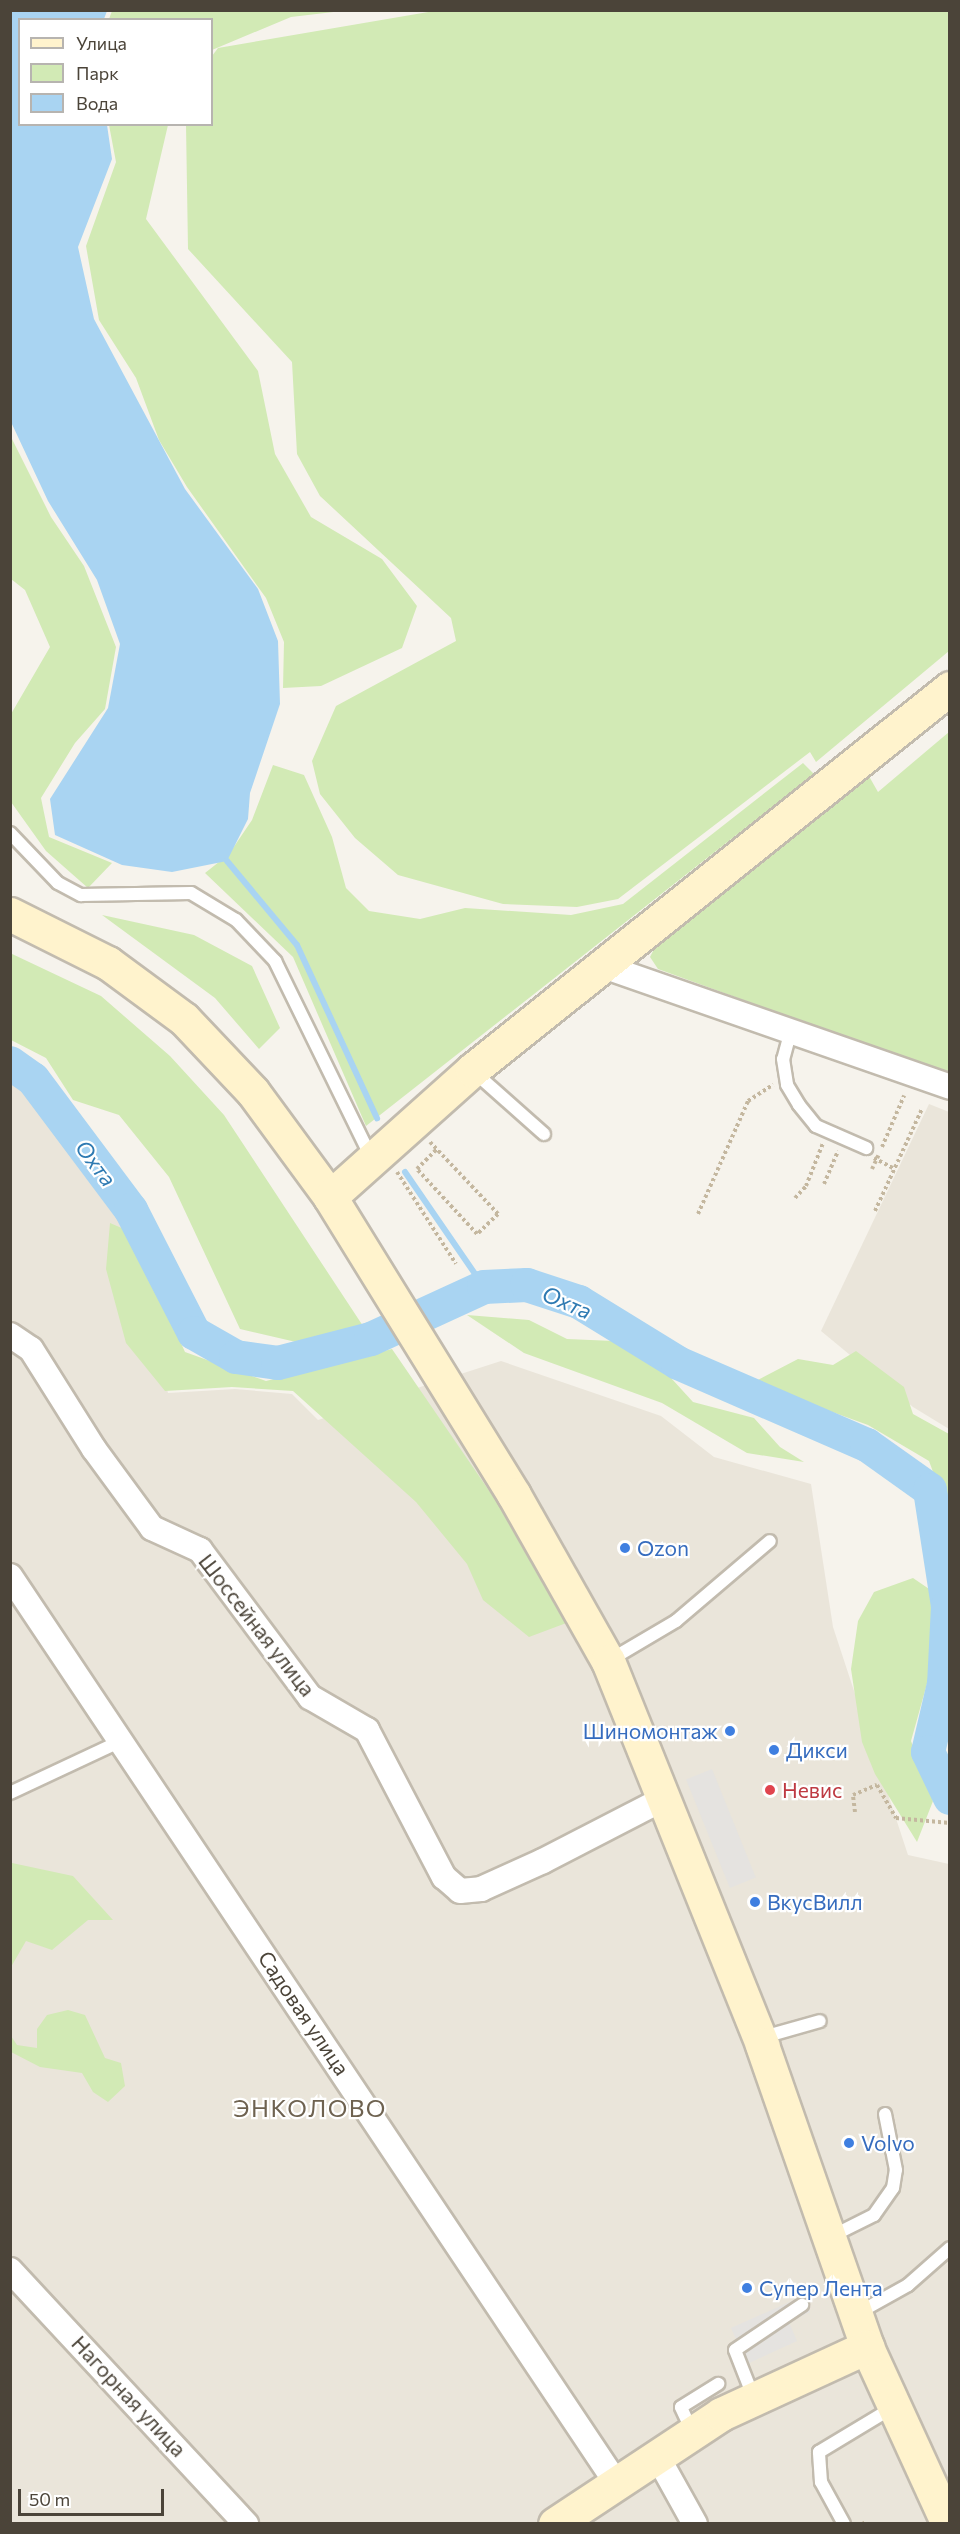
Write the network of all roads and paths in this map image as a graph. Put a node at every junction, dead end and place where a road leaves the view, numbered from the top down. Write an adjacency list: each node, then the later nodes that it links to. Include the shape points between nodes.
1 (950, 688): 4 (main road)
2 (10, 833): 17 (lane, via 58,884 81,895 191,893 236,920 274,961)
3 (10, 914): 22 (main road, via 108,963 184,1019 253,1092)
4 (603, 966): 5 (street); 6 (main road)
5 (791, 1030): 7 (lane, via 783,1059); 8 (street)
6 (472, 1070): 11 (lane); 17 (main road)
7 (786, 1076): 13 (lane, via 816,1126); 25 (path, via 748,1101)
8 (950, 1087)
9 (904, 1096): 19 (path, bridge)
10 (922, 1108): 20 (path)
11 (544, 1134)
12 (823, 1143): 23 (path, via 806,1186)
13 (866, 1148): 20 (path, via 874,1159)
14 (421, 1149): 15 (path, via 429,1140)
15 (437, 1149): 15 (path, via 417,1169 477,1234 498,1214)
16 (835, 1157): 21 (path)
17 (371, 1158): 22 (main road)
18 (404, 1165): 26 (path, via 396,1173)
19 (872, 1169)
20 (895, 1169): 24 (path)
21 (824, 1184)
22 (330, 1197): 30 (main road, via 444,1379)
23 (795, 1198)
24 (875, 1211)
25 (698, 1214)
26 (456, 1264)
27 (10, 1335): 33 (street, Шоссейная улица, via 31,1349 94,1449 152,1528 200,1550 310,1696 367,1730 444,1877 460,1891 481,1889 523,1871)
28 (770, 1541): 30 (lane, via 676,1620)
29 (10, 1576): 31 (street, Садовая улица)
30 (608, 1661): 33 (main road)
31 (121, 1741): 32 (lane); 50 (street, Садовая улица)
32 (10, 1793)
33 (665, 1798): 37 (main road)
34 (855, 1812): 35 (path, via 853,1795 877,1785 896,1818)
35 (950, 1823)
36 (820, 2021): 37 (lane)
37 (759, 2038): 39 (main road)
38 (885, 2114): 39 (lane, via 896,2170 893,2188 874,2215)
39 (829, 2238): 43 (main road)
40 (950, 2248): 43 (lane, via 908,2285)
41 (10, 2270): 51 (street, Нагорная улица)
42 (802, 2306): 46 (lane, via 735,2350)
43 (855, 2314): 44 (main road)
44 (867, 2347): 46 (main road); 47 (main road)
45 (718, 2384): 48 (lane, via 681,2407)
46 (753, 2396): 48 (main road)
47 (892, 2408): 54 (lane, via 819,2452 821,2481); 55 (main road)
48 (692, 2431): 49 (main road)
49 (656, 2454): 50 (main road); 53 (street)
50 (615, 2481): 52 (main road)
51 (246, 2523)
52 (555, 2523)
53 (695, 2523)
54 (844, 2523)
55 (947, 2523)

